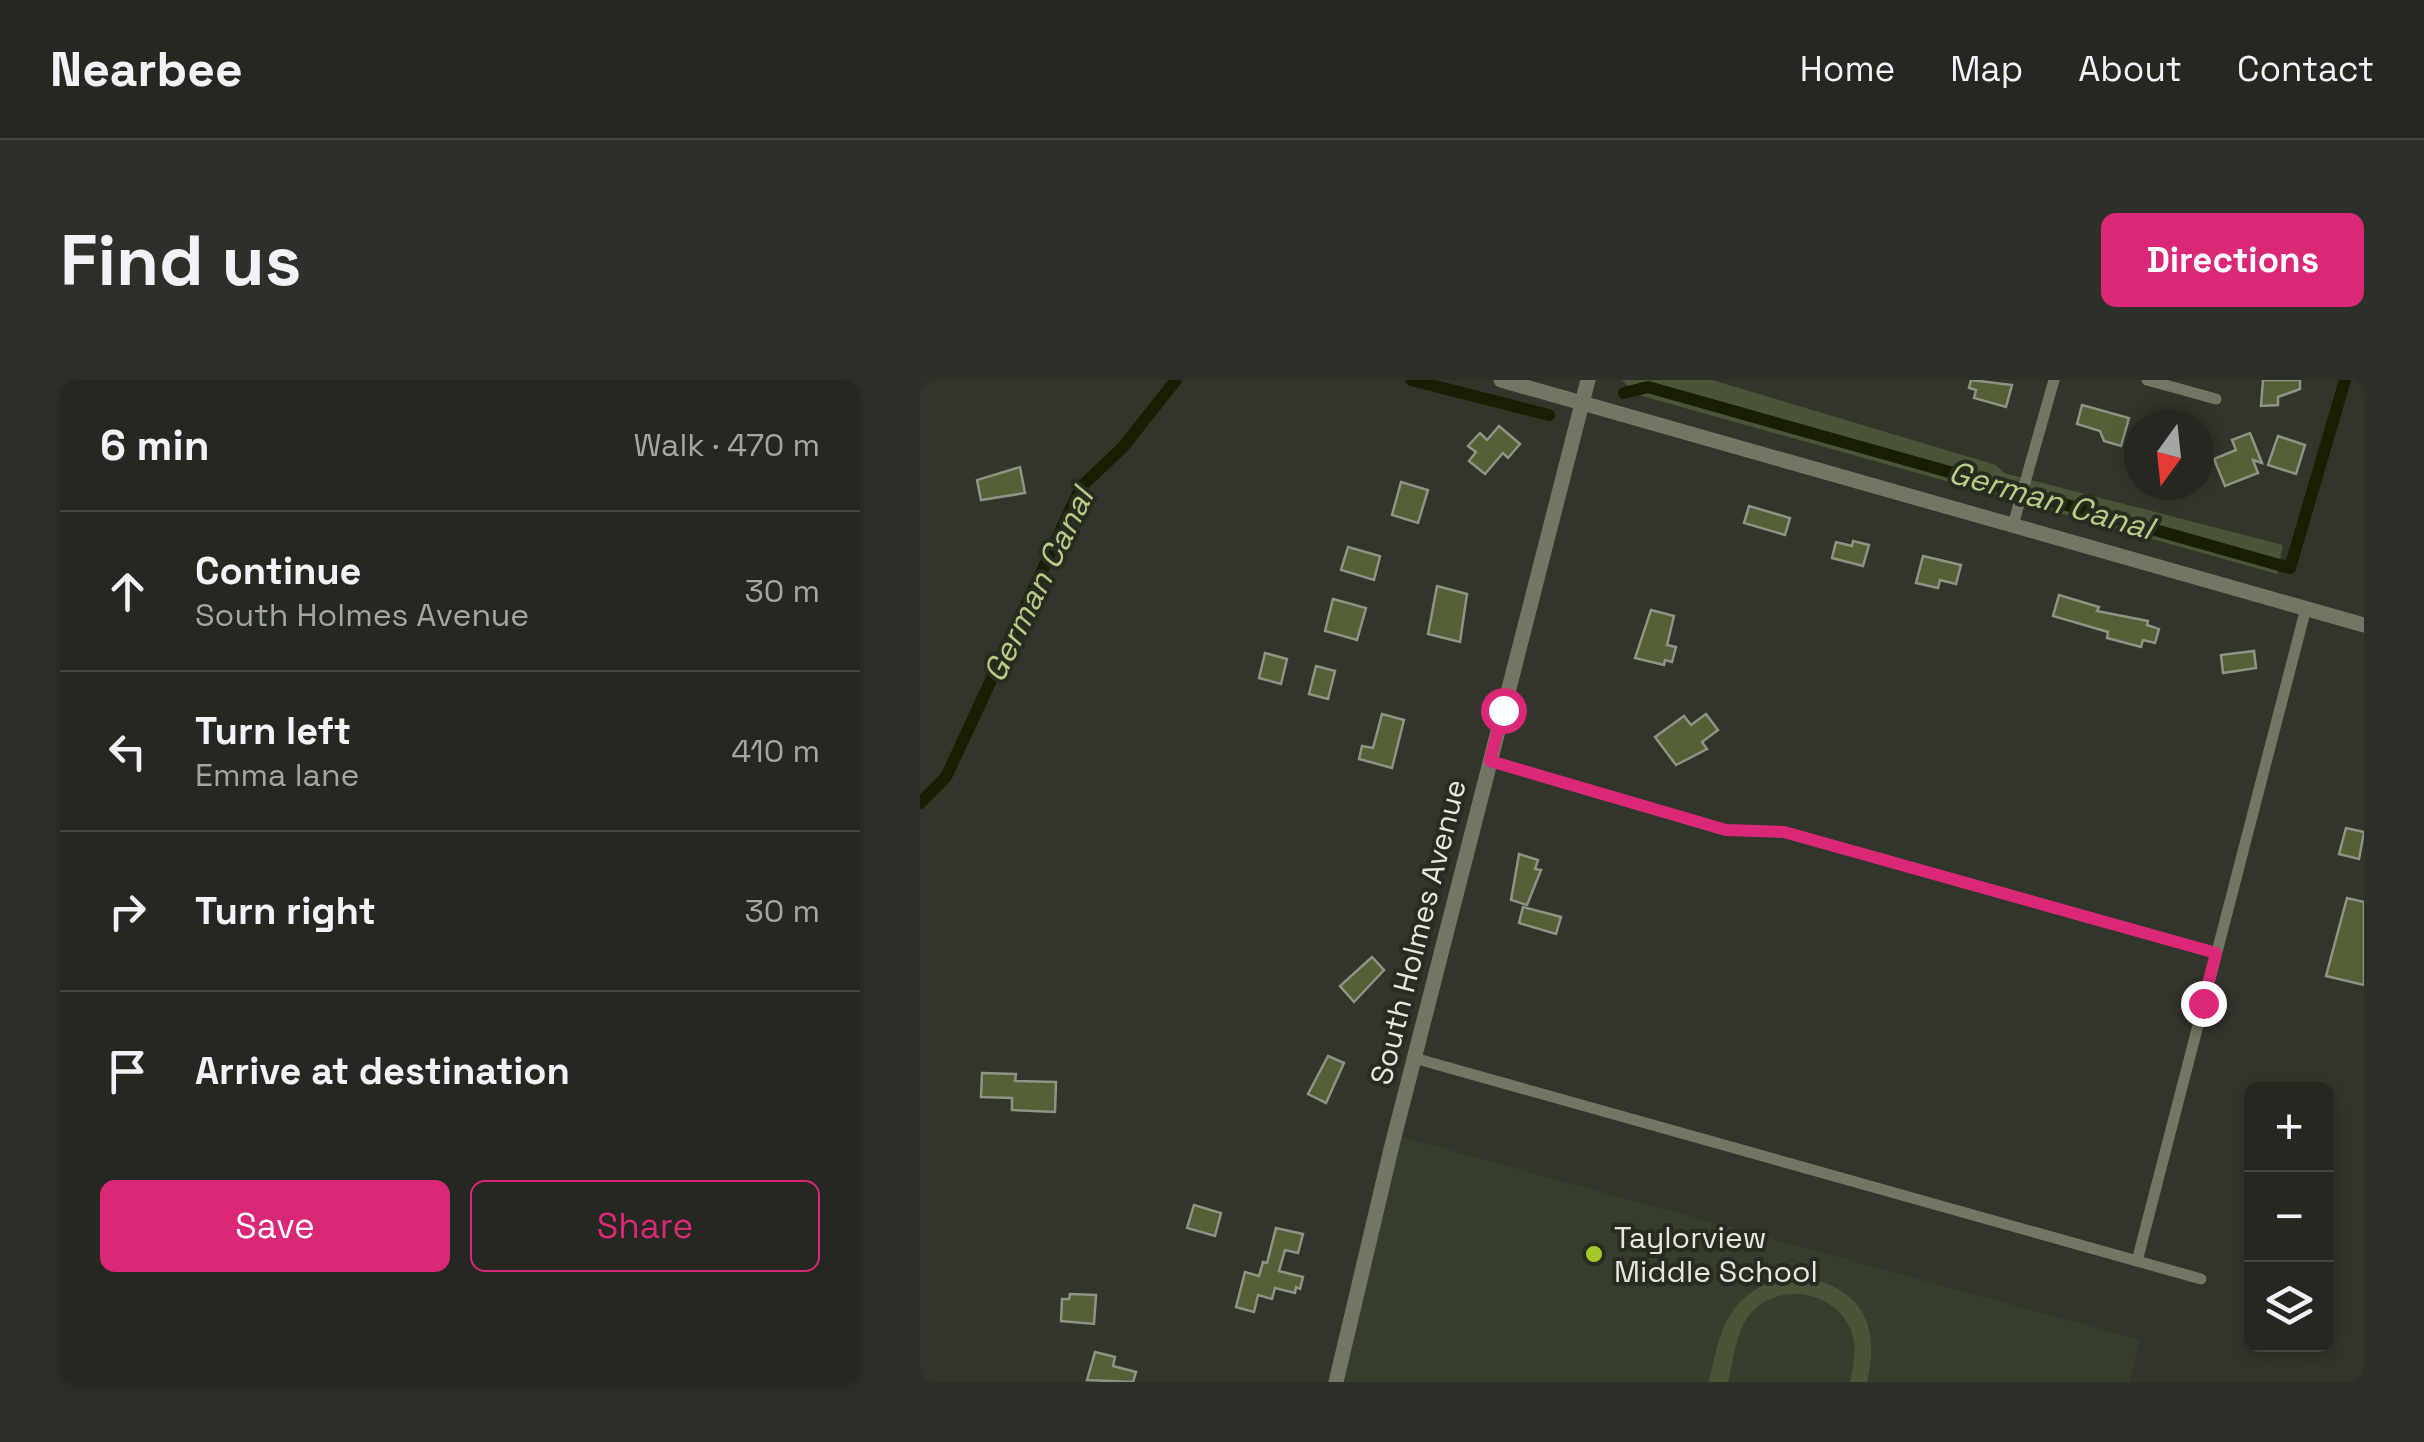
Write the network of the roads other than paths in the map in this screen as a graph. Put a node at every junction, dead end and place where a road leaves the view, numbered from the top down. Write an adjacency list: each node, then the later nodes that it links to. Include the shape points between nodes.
1 (1501, 380): 6 (street)
2 (1588, 380): 6 (street, South Holmes Avenue)
3 (2054, 380): 7 (street)
4 (2147, 380): 5 (street)
5 (2216, 399)
6 (1582, 402): 7 (street); 10 (street, South Holmes Avenue)
7 (2013, 525): 8 (street)
8 (2306, 608): 9 (street); 11 (street)
9 (2364, 624)
10 (1490, 761): 11 (street, via 1726,830 1784,832); 12 (street, South Holmes Avenue)
11 (2216, 953): 13 (street)
12 (1414, 1058): 13 (street); 15 (street, South Holmes Avenue)
13 (2137, 1262): 14 (street)
14 (2200, 1279)
15 (1336, 1382)

